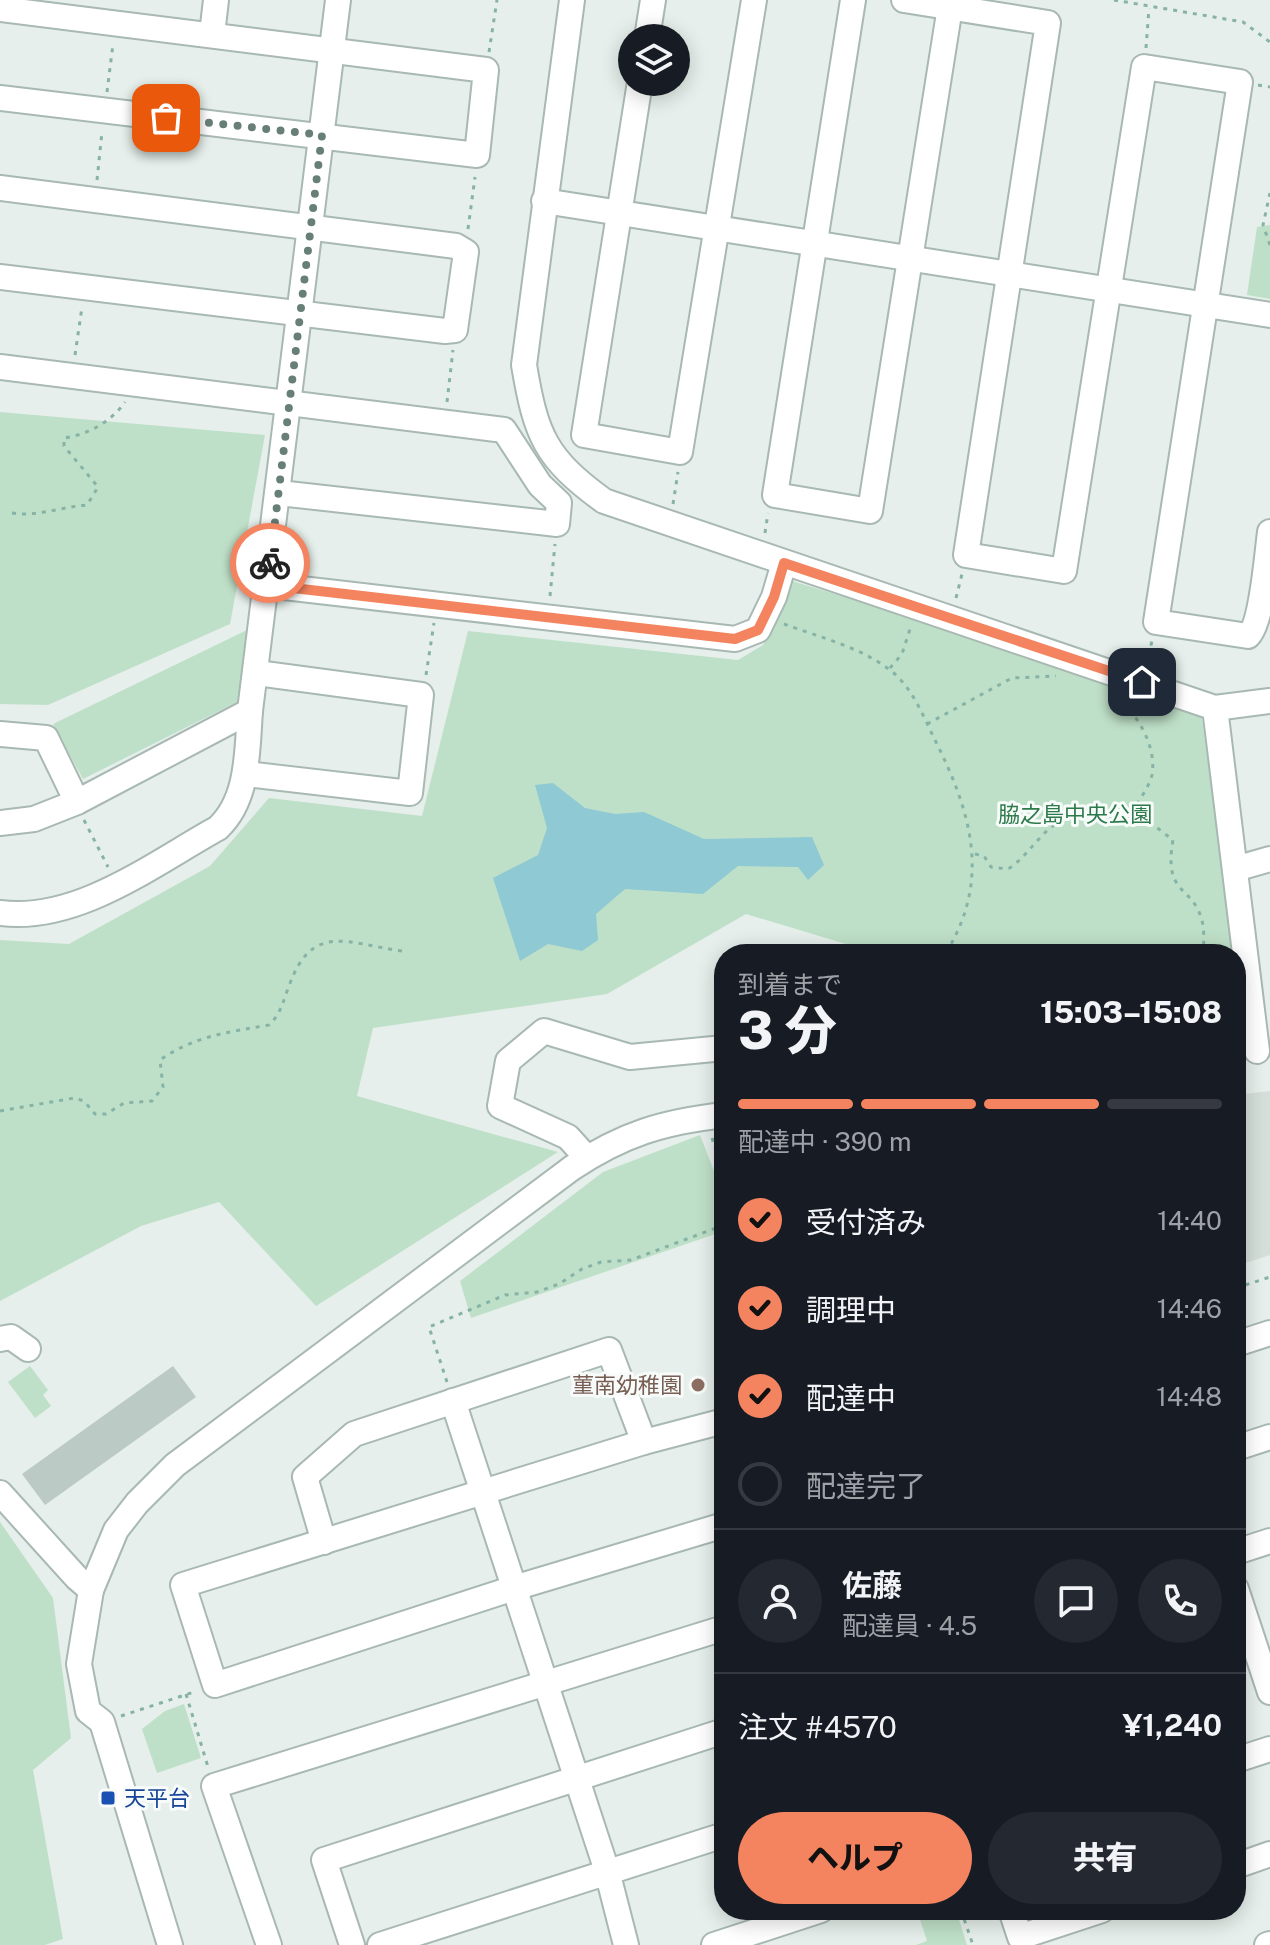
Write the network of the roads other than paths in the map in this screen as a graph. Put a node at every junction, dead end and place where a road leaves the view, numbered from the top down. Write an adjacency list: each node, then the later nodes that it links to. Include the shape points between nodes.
1 (216, 0): 11 (street)
2 (338, 0): 12 (street)
3 (572, 0): 17 (street)
4 (653, 0): 10 (street)
5 (754, 0): 20 (street)
6 (853, 0): 21 (street)
7 (904, 0): 8 (street)
8 (950, 7): 22 (street); 23 (street, via 1048,23)
9 (0, 9): 11 (street)
10 (649, 24)
11 (212, 34): 12 (street)
12 (332, 49): 15 (street); 15 (street, via 486,70 477,155)
13 (638, 96): 18 (street)
14 (0, 98): 15 (street)
15 (322, 135): 19 (street)
16 (0, 188): 19 (street)
17 (544, 201): 18 (street); 33 (street, via 524,365 532,414 547,448 571,477 604,501)
18 (618, 212): 20 (street); 20 (street, via 584,435 680,452)
19 (311, 225): 27 (street); 27 (street, via 456,246 466,252 455,330)
20 (717, 228): 21 (street)
21 (814, 243): 22 (street); 22 (street, via 775,495 870,511)
22 (912, 258): 23 (street)
23 (1011, 274): 25 (street); 25 (street, via 966,555 1064,571)
24 (0, 277): 27 (street)
25 (1108, 290): 26 (street); 26 (street, via 1144,67 1240,82)
26 (1205, 307): 28 (street); 32 (street, via 1156,622 1248,636 1257,617)
27 (301, 315): 30 (street)
28 (1270, 315)
29 (0, 367): 30 (street)
30 (289, 403): 31 (street); 31 (street, via 504,430 540,485 559,503 557,524)
31 (279, 493): 34 (street)
32 (1270, 532)
33 (773, 559): 34 (street, via 765,617 758,630 735,639); 37 (street)
34 (267, 585): 35 (street)
35 (257, 673): 38 (street); 40 (street, via 421,695 410,793)
36 (1270, 701): 37 (street)
37 (1215, 708): 44 (street)
38 (250, 711): 40 (street); 41 (street)
39 (0, 734): 41 (street, via 46,738)
40 (246, 774): 46 (street, via 230,817 218,828 116,884 41,915)
41 (77, 802): 42 (street, via 34,819)
42 (0, 823)
43 (1270, 859): 44 (street)
44 (1235, 869): 45 (street); 47 (street)
45 (1270, 875)
46 (0, 913)
47 (1243, 944)
48 (1246, 975): 50 (street)
49 (714, 1049): 52 (street, via 630,1057 544,1031 508,1061 500,1106 568,1137)
50 (1254, 1052)
51 (714, 1116): 52 (street, via 661,1124)
52 (587, 1158): 69 (street, via 175,1465 116,1530)
53 (1270, 1333): 55 (street)
54 (0, 1339): 56 (street, via 11,1337)
55 (1246, 1341)
56 (28, 1349)
57 (453, 1401): 60 (street, via 609,1350); 63 (street); 66 (street, via 354,1434 305,1477)
58 (714, 1424): 60 (street)
59 (1270, 1437): 61 (street)
60 (644, 1442): 63 (street)
61 (1246, 1445)
62 (0, 1493): 69 (street)
63 (483, 1493): 66 (street); 68 (street)
64 (714, 1528): 68 (street)
65 (1270, 1541): 67 (street)
66 (324, 1542): 68 (street, via 183,1585 215,1685)
67 (1246, 1549)
68 (514, 1588): 73 (street)
69 (91, 1590): 86 (street, via 79,1664 88,1711 102,1722)
70 (1246, 1623): 72 (street)
71 (714, 1631): 73 (street)
72 (1254, 1651): 74 (street)
73 (544, 1681): 78 (street); 87 (street, via 214,1786)
74 (1270, 1692)
75 (714, 1734): 78 (street)
76 (1270, 1749): 77 (street)
77 (1246, 1757)
78 (575, 1777): 82 (street); 88 (street, via 324,1860)
79 (714, 1838): 82 (street)
80 (1270, 1854): 81 (street)
81 (1246, 1862)
82 (607, 1871): 89 (street); 90 (street)
83 (790, 1920): 91 (street)
84 (1014, 1920): 85 (street, via 1020,1937)
85 (1072, 1920)
86 (170, 1945)
87 (269, 1945)
88 (352, 1945)
89 (380, 1945)
90 (626, 1945)
91 (714, 1945)

